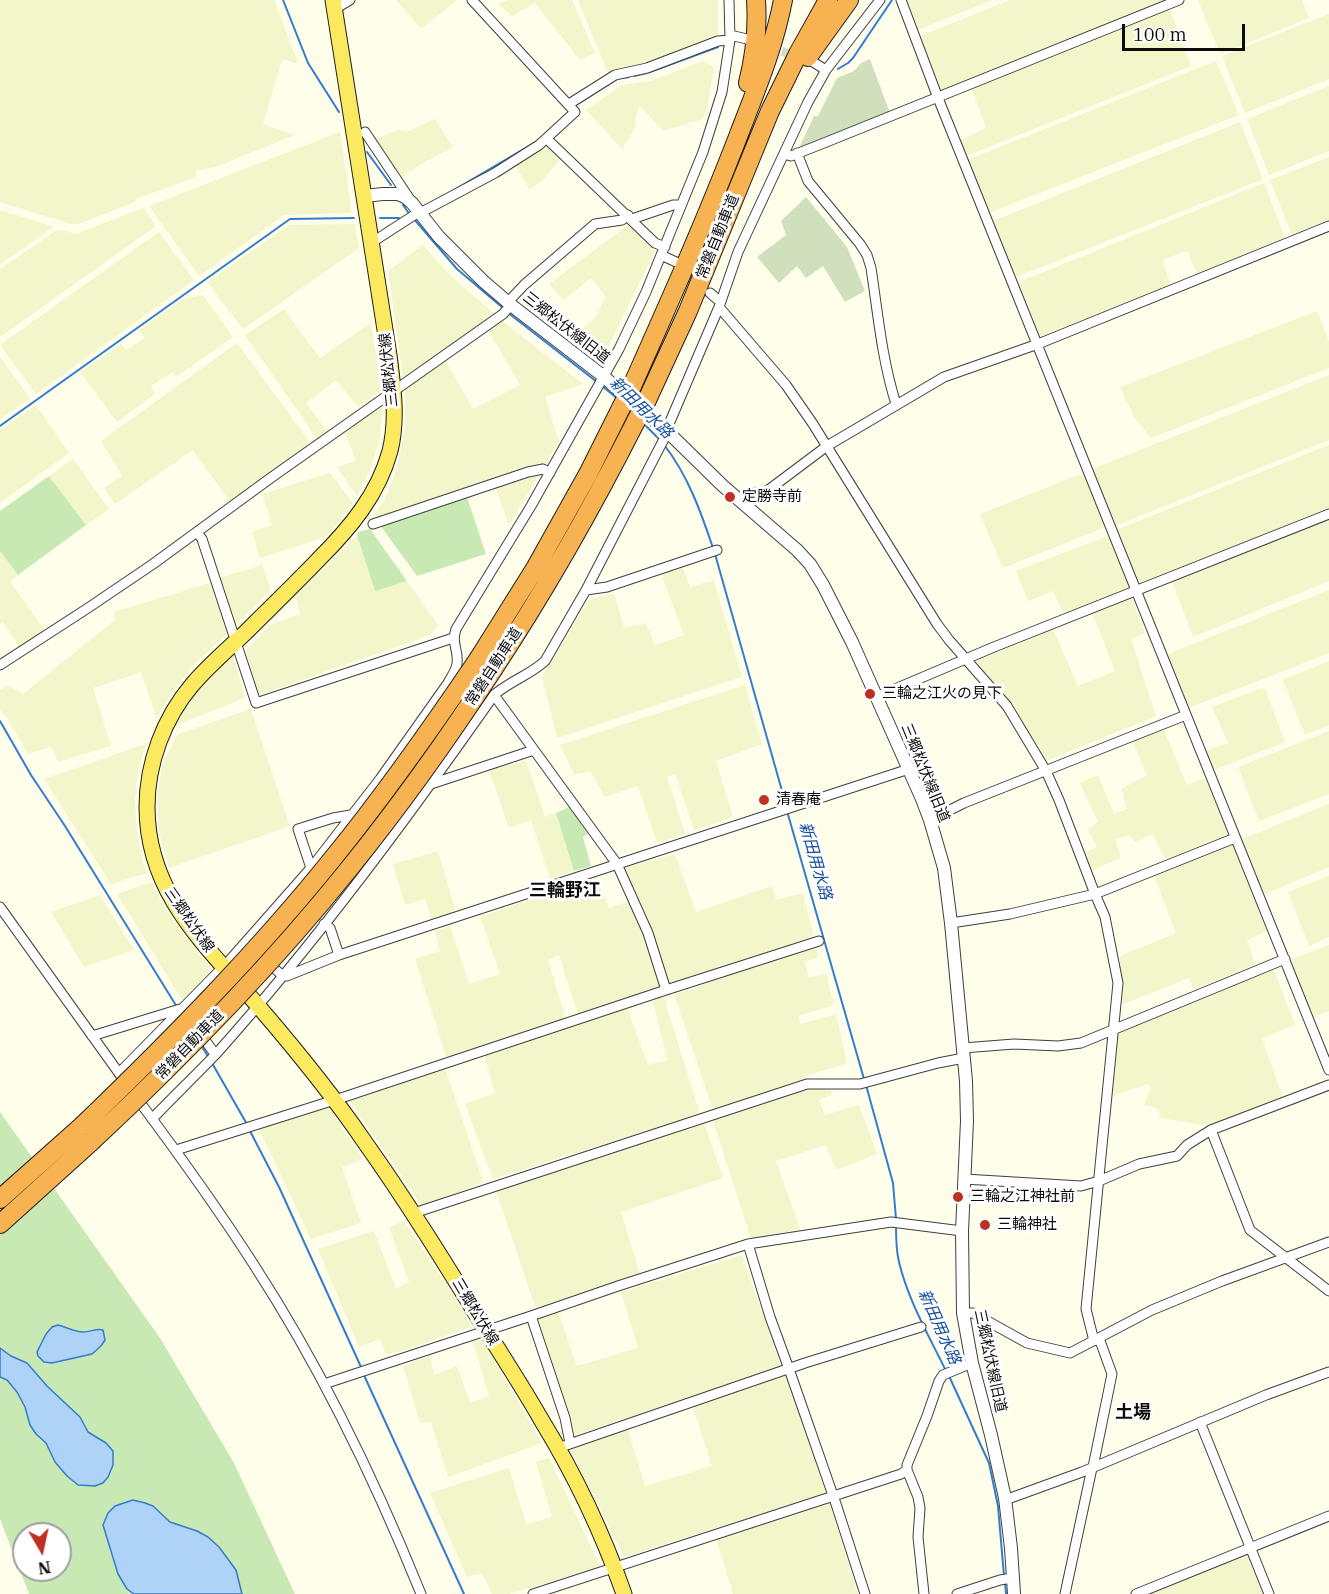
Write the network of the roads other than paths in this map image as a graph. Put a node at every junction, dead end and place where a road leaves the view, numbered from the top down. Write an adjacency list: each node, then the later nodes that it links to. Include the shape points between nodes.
1 (350, 0): 11 (street)
2 (472, 0): 17 (street)
3 (729, 0): 12 (street)
4 (756, 0): 22 (highway, via 753,62)
5 (783, 0): 22 (highway, 常磐自動車道, via 770,52)
6 (828, 0): 30 (highway, 常磐自動車道, via 770,111)
7 (849, 0): 30 (highway, via 795,80 729,235)
8 (880, 0): 15 (street)
9 (900, 0): 16 (street)
10 (1179, 0): 16 (street)
11 (334, 4): 23 (main road, 三郷松伏線)
12 (730, 37): 13 (street); 17 (street, via 647,68 615,75); 24 (street, via 722,92)
13 (747, 39)
14 (813, 62): 15 (street)
15 (826, 70): 21 (street)
16 (938, 98): 20 (street); 34 (street)
17 (569, 104): 19 (street, via 575,112)
18 (364, 132): 25 (street)
19 (547, 139): 25 (street, via 495,173); 26 (street)
20 (797, 153): 21 (street); 37 (street, via 808,181 867,255)
21 (784, 154): 32 (street)
22 (726, 168): 51 (highway, 常磐自動車道, bridge, via 632,386)
23 (364, 196): 25 (street, via 398,194); 28 (main road, 三郷松伏線)
24 (681, 205): 26 (street); 29 (street)
25 (417, 209): 28 (street); 33 (street, 三郷松伏線旧道)
26 (630, 217): 29 (street); 33 (street, via 595,224 524,285)
27 (1329, 226): 34 (street)
28 (371, 243): 36 (main road, 三郷松伏線)
29 (663, 251): 31 (street); 35 (street)
30 (711, 254): 51 (highway, 常磐自動車道, bridge, via 688,311 605,483 553,575)
31 (676, 262)
32 (716, 300): 38 (street); 39 (street, via 786,385)
33 (507, 307): 35 (street, 三郷松伏線旧道); 36 (street)
34 (1038, 344): 37 (street, via 944,377); 47 (street)
35 (600, 382): 38 (street, 三郷松伏線旧道); 40 (street)
36 (394, 391): 44 (street); 49 (main road, 三郷松伏線, via 390,449 363,510)
37 (896, 404): 39 (street)
38 (663, 439): 41 (street, 三郷松伏線旧道); 46 (street)
39 (827, 446): 41 (street, via 767,491); 50 (street, via 937,624)
40 (550, 473): 43 (street, via 543,469 528,472); 48 (street)
41 (739, 500): 54 (street, 三郷松伏線旧道, via 810,564 834,605)
42 (1329, 514): 47 (street)
43 (373, 524)
44 (197, 532): 49 (street); 52 (street)
45 (713, 551): 46 (street, via 607,587)
46 (586, 590): 55 (street, via 545,661)
47 (1137, 591): 50 (street); 56 (street)
48 (453, 638): 49 (street, via 256,702); 53 (street, via 457,667)
49 (237, 640): 76 (main road, 三郷松伏線, via 192,685 173,713 152,762 147,806 159,875 169,896)
50 (966, 659): 54 (street); 60 (street, via 1007,706)
51 (487, 663): 94 (highway, 常磐自動車道, bridge, via 267,937 133,1077); 96 (highway, 常磐自動車道, bridge, via 449,736 348,871 280,950 144,1093)
52 (0, 665)
53 (452, 675): 55 (street); 58 (street)
54 (876, 697): 59 (street, 三郷松伏線旧道)
55 (492, 698): 57 (street); 61 (street)
56 (1186, 715): 60 (street); 64 (street)
57 (534, 750): 61 (street); 65 (street)
58 (392, 762): 61 (street); 62 (street)
59 (909, 769): 63 (street, 三郷松伏線旧道); 65 (street)
60 (1046, 771): 63 (street, via 964,802); 67 (street)
61 (430, 785): 68 (street)
62 (351, 815): 66 (street); 66 (street, via 298,829)
63 (930, 820): 70 (street, 三郷松伏線旧道, via 944,868)
64 (1235, 837): 67 (street); 75 (street)
65 (617, 864): 74 (street); 78 (street, via 648,933)
66 (308, 871): 68 (street); 73 (street)
67 (1095, 894): 70 (street); 81 (street, via 1105,917 1118,983)
68 (339, 904): 71 (street)
69 (0, 907): 82 (street)
70 (951, 923): 83 (street, 三郷松伏線旧道)
71 (324, 924): 74 (street, via 330,928); 77 (street)
72 (819, 941): 78 (street)
73 (246, 944): 76 (street); 77 (street)
74 (339, 955): 77 (street)
75 (1285, 959): 81 (street); 85 (street)
76 (224, 968): 79 (main road, 三郷松伏線); 80 (street)
77 (283, 976): 79 (street)
78 (666, 990): 88 (street)
79 (258, 1005): 84 (street); 88 (main road, 三郷松伏線)
80 (180, 1009): 82 (street); 84 (street); 86 (street)
81 (1113, 1029): 83 (street, via 1081,1043 1014,1044); 93 (street)
82 (92, 1036): 86 (street)
83 (964, 1053): 92 (street, 三郷松伏線旧道); 95 (street, via 864,1083 807,1084)
84 (212, 1058): 89 (street)
85 (1329, 1070)
86 (119, 1073): 89 (street)
87 (1329, 1085): 90 (street)
88 (335, 1100): 91 (street); 95 (main road, 三郷松伏線)
89 (152, 1119): 91 (street)
90 (1211, 1130): 93 (street, via 1177,1156 1139,1164); 100 (street, via 1250,1230)
91 (176, 1150): 110 (street, via 255,1265)
92 (964, 1179): 93 (street, via 1082,1186); 97 (street, 三郷松伏線旧道)
93 (1099, 1181): 106 (street, via 1086,1309)
94 (0, 1199)
95 (414, 1213): 105 (main road, 三郷松伏線)
96 (0, 1224)
97 (962, 1231): 99 (street, via 891,1222); 102 (street, 三郷松伏線旧道)
98 (1329, 1242): 100 (street)
99 (748, 1244): 103 (street); 108 (street)
100 (1285, 1258): 101 (street); 106 (street, via 1152,1310)
101 (1329, 1291)
102 (963, 1313): 106 (street, via 973,1313 1028,1342 1070,1353); 107 (street, 三郷松伏線旧道)
103 (531, 1316): 105 (street); 112 (street, via 565,1418)
104 (921, 1327): 108 (street)
105 (486, 1330): 110 (street); 112 (main road, 三郷松伏線)
106 (1097, 1339): 113 (street, via 1112,1374)
107 (972, 1363): 114 (street, via 939,1382); 116 (street, 三郷松伏線旧道)
108 (789, 1369): 112 (street); 115 (street)
109 (1329, 1372): 111 (street)
110 (324, 1384): 121 (street)
111 (1200, 1422): 113 (street); 118 (street)
112 (564, 1445): 119 (main road, 三郷松伏線)
113 (1092, 1467): 116 (street); 128 (street)
114 (907, 1470): 115 (street); 125 (street, via 920,1508 918,1537)
115 (833, 1496): 119 (street); 124 (street)
116 (1005, 1500): 120 (street, 三郷松伏線旧道, via 1009,1524)
117 (1329, 1516): 118 (street)
118 (1250, 1547): 129 (street); 130 (street)
119 (615, 1568): 122 (street); 123 (main road, 三郷松伏線)
120 (1007, 1579): 126 (street); 127 (street, 三郷松伏線旧道)
121 (421, 1594)
122 (533, 1594)
123 (624, 1594)
124 (865, 1594)
125 (924, 1594)
126 (957, 1594)
127 (1014, 1594)
128 (1065, 1594)
129 (1136, 1594)
130 (1269, 1594)

